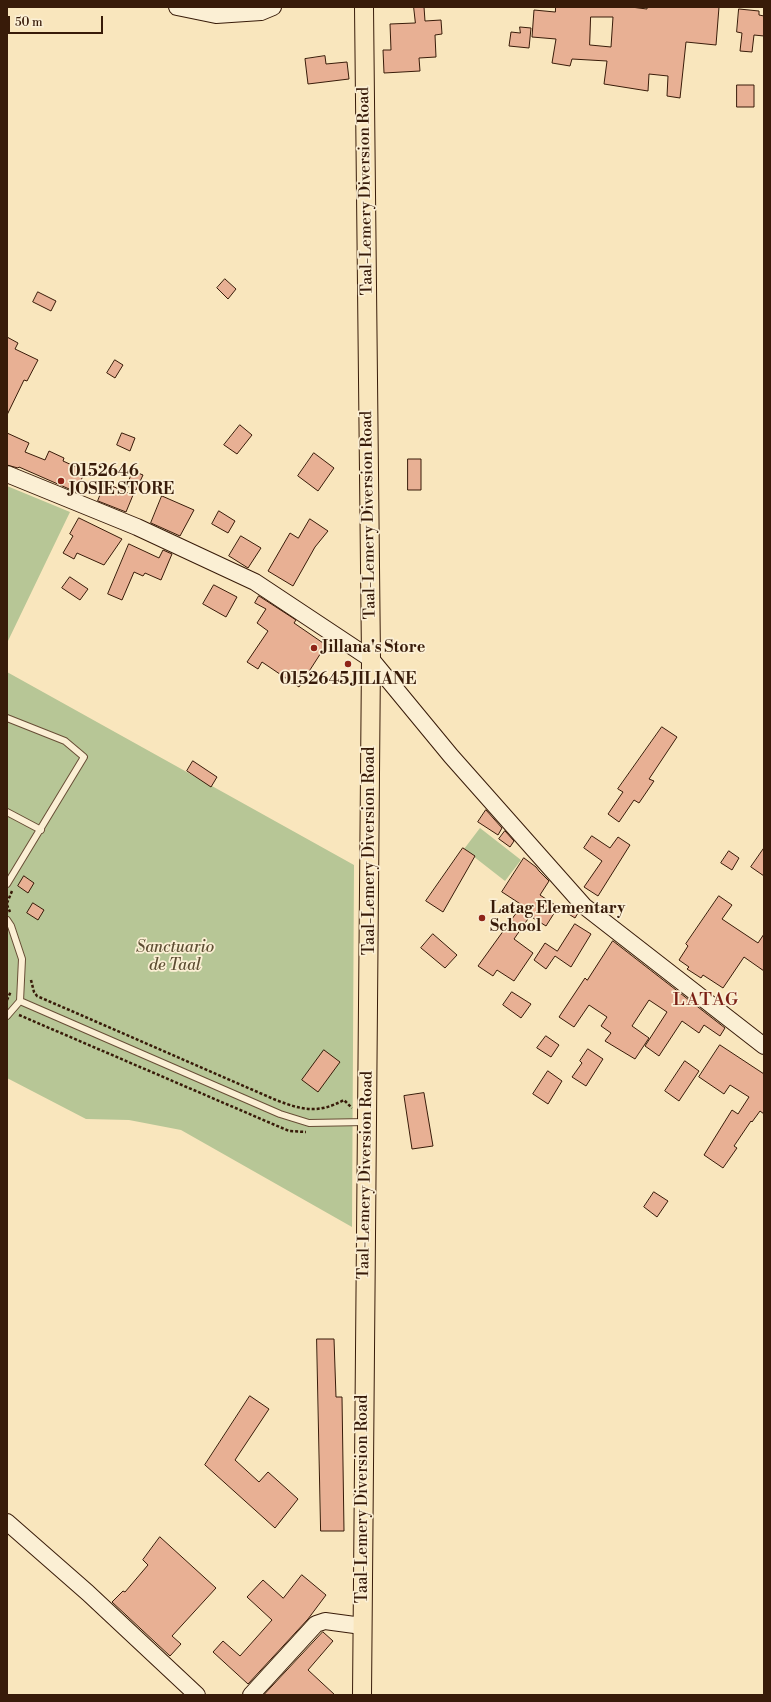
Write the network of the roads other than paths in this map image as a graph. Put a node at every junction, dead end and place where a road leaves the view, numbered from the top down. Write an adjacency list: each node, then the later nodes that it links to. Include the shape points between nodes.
1 (177, 7): 2 (street, via 216,15 261,12)
2 (274, 7)
3 (364, 7): 5 (main road, Taal-Lemery Diversion Road)
4 (7, 474): 5 (street, via 138,527 255,582)
5 (371, 659): 13 (street, via 451,756 584,906); 14 (main road, Taal-Lemery Diversion Road)
6 (7, 718): 8 (lane, via 65,741 84,757)
7 (7, 812): 8 (lane)
8 (41, 830): 9 (lane)
9 (7, 884)
10 (10, 918): 11 (lane, via 22,959)
11 (20, 1001): 12 (lane); 14 (lane, via 280,1114 309,1123)
12 (7, 1016)
13 (764, 1046)
14 (367, 1122): 16 (main road, Taal-Lemery Diversion Road)
15 (7, 1522): 17 (street, via 88,1592)
16 (362, 1626): 18 (street, via 325,1621 316,1624); 19 (main road, Taal-Lemery Diversion Road)
17 (197, 1695)
18 (250, 1695)
19 (362, 1695)

